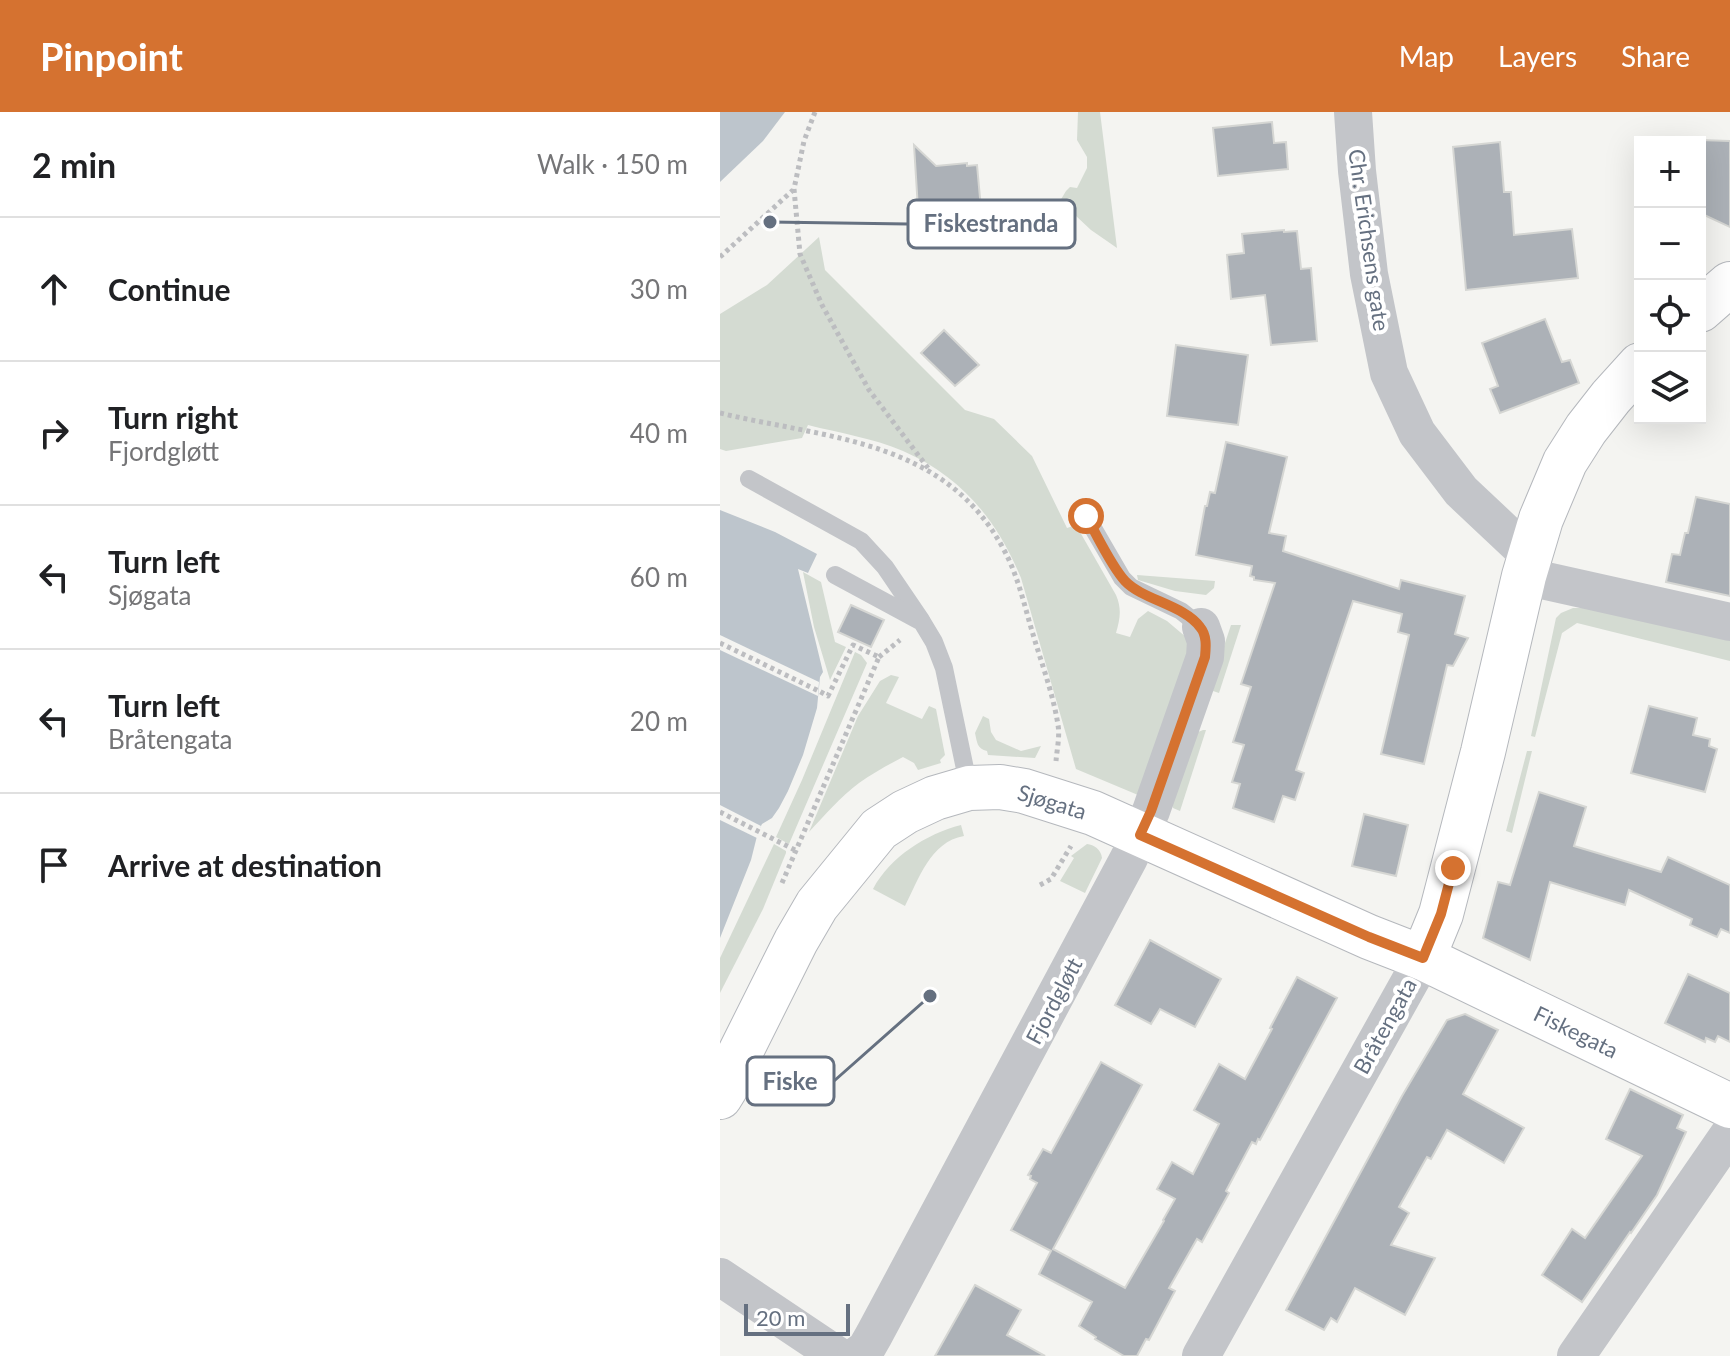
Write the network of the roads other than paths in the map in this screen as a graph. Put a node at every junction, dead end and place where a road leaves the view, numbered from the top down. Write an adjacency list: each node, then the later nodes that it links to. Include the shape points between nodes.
1 (1353, 112): 7 (street, Chr. Erichsens gate, via 1369,274 1389,373 1417,433)
2 (1730, 284): 3 (street)
3 (1706, 305)
4 (1634, 372): 7 (street, Bråtengata, via 1565,462)
5 (749, 479): 9 (lane, via 861,541)
6 (1086, 516): 11 (lane, via 1131,587)
7 (1527, 566): 10 (street); 14 (street, Bråtengata, via 1441,914)
8 (835, 575): 9 (lane)
9 (922, 622): 12 (lane, via 944,668)
10 (1730, 622)
11 (1201, 627): 13 (street, Fjordgløtt, via 1205,657)
12 (969, 788): 13 (street, Sjøgata, via 1024,791); 15 (street, Sjøgata, via 935,798 879,829 825,895 796,941)
13 (1140, 835): 14 (street, Sjøgata); 20 (street, Fjordgløtt, via 874,1335)
14 (1423, 958): 16 (street, Fiskegata); 21 (street, Bråtengata)
15 (720, 1097)
16 (1730, 1106)
17 (1730, 1133): 22 (street)
18 (720, 1277): 19 (street, via 794,1316)
19 (838, 1356)
20 (856, 1356)
21 (1201, 1356)
22 (1576, 1356)

